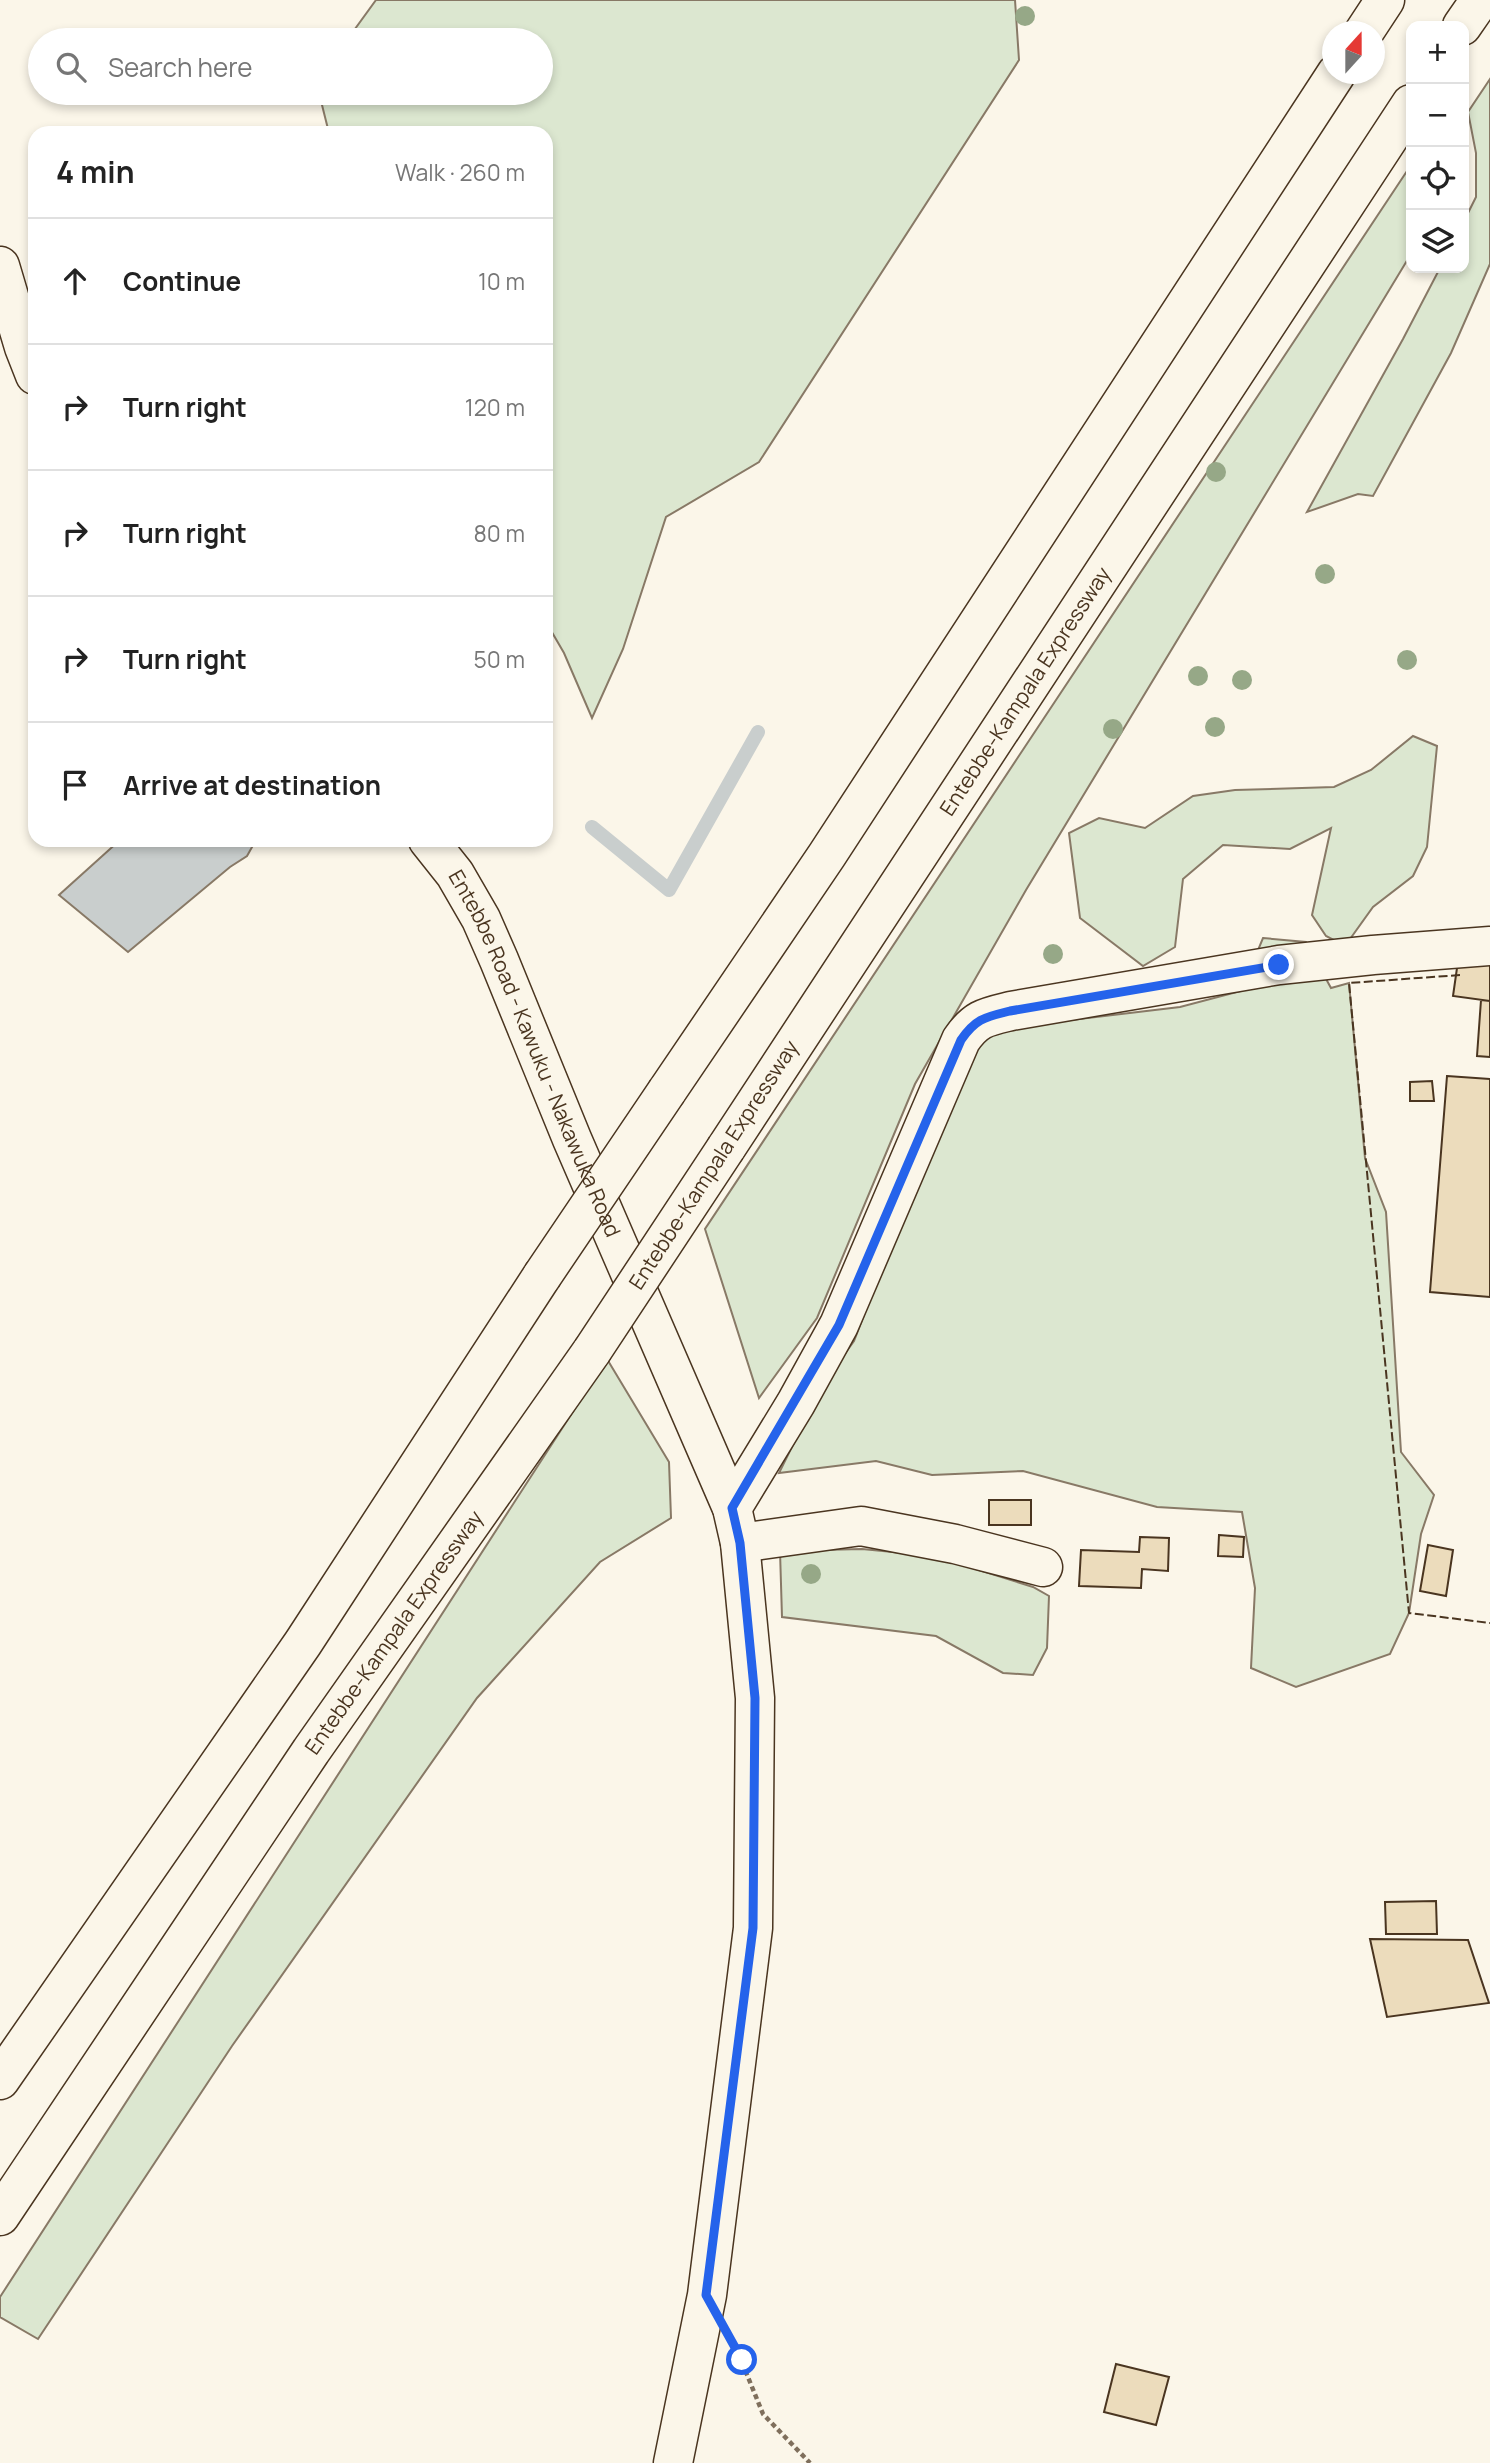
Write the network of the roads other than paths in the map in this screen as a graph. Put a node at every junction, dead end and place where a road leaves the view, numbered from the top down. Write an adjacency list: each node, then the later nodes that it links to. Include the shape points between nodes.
1 (1385, 0): 3 (main road)
2 (1480, 0): 4 (main road)
3 (1371, 21)
4 (1465, 21)
5 (1329, 84): 13 (main road, bridge, via 827,855 542,1276 303,1643)
6 (1406, 112): 14 (main road, Entebbe-Kampala Expressway, bridge, via 592,1351 319,1739)
7 (0, 266): 8 (main road)
8 (28, 357)
9 (434, 847): 11 (main road, Entebbe Road - Kawuku - Nakawuka Road, via 481,919)
10 (1490, 946): 11 (main road, via 1279,965 1010,1011 972,1023 839,1325)
11 (736, 1526): 12 (main road, via 861,1527 955,1544); 15 (main road, Entebbe Road - Kawuku - Nakawuka Road, via 755,1698 753,1928 706,2295)
12 (1043, 1567)
13 (0, 2080)
14 (0, 2216)
15 (673, 2463)

